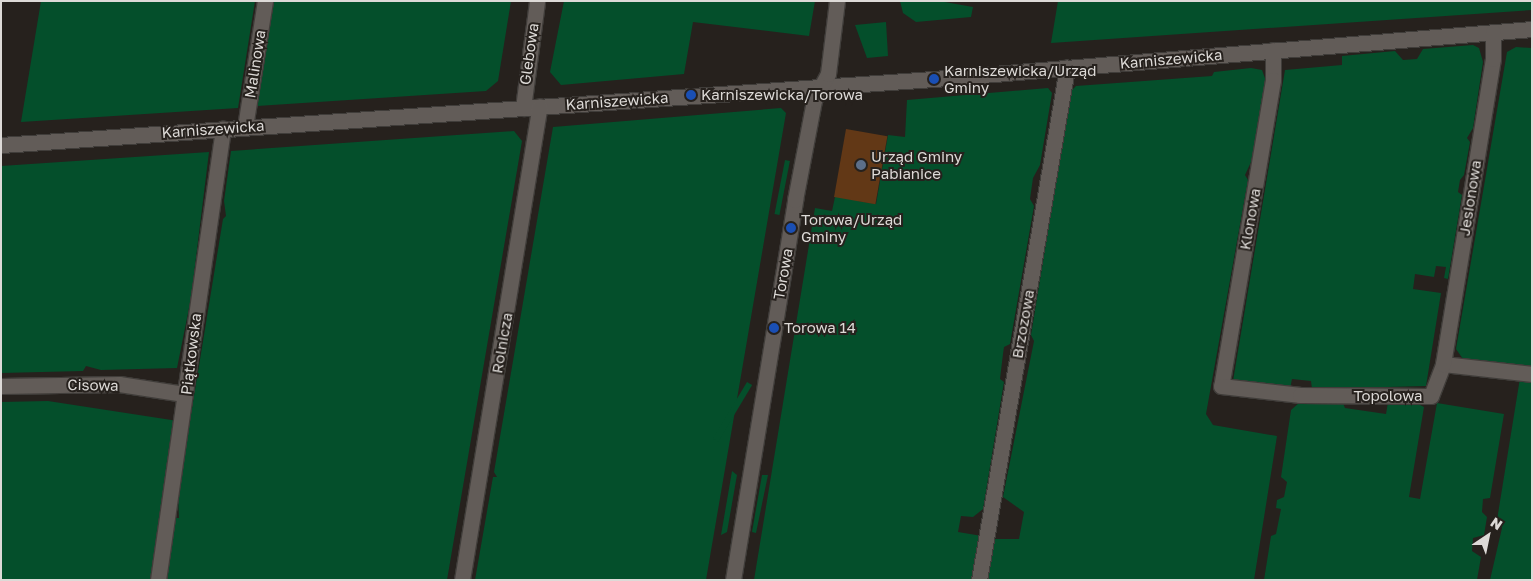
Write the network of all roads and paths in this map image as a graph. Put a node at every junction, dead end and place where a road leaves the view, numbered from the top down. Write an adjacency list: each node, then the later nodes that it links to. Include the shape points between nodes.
1 (265, 1): 11 (street, Malinowa)
2 (537, 1): 10 (street, Glebowa)
3 (837, 1): 8 (street, Torowa)
4 (1532, 29): 5 (street, Karniszewicka)
5 (1493, 32): 6 (street, Karniszewicka); 14 (street, Jesionowa, via 1494,59)
6 (1273, 50): 7 (street, Karniszewicka); 17 (street, Klonowa, via 1273,80)
7 (1067, 68): 8 (street, Karniszewicka); 22 (street, Brzozowa)
8 (824, 87): 9 (street, Karniszewicka); 21 (street, Torowa, via 814,100 807,136)
9 (540, 106): 10 (street, Karniszewicka); 20 (street, Rolnicza)
10 (523, 108): 11 (street, Karniszewicka)
11 (244, 127): 12 (street, Karniszewicka)
12 (223, 129): 13 (street, Karniszewicka); 18 (street, Piątkowska)
13 (1, 145)
14 (1443, 364): 15 (street); 17 (street, Topolowa, via 1431,396 1300,395)
15 (1532, 374)
16 (1, 386): 18 (street, Cisowa, via 110,384)
17 (1222, 386)
18 (184, 394): 19 (street, Piątkowska, via 185,411)
19 (158, 580)
20 (462, 580)
21 (732, 580)
22 (979, 580)

